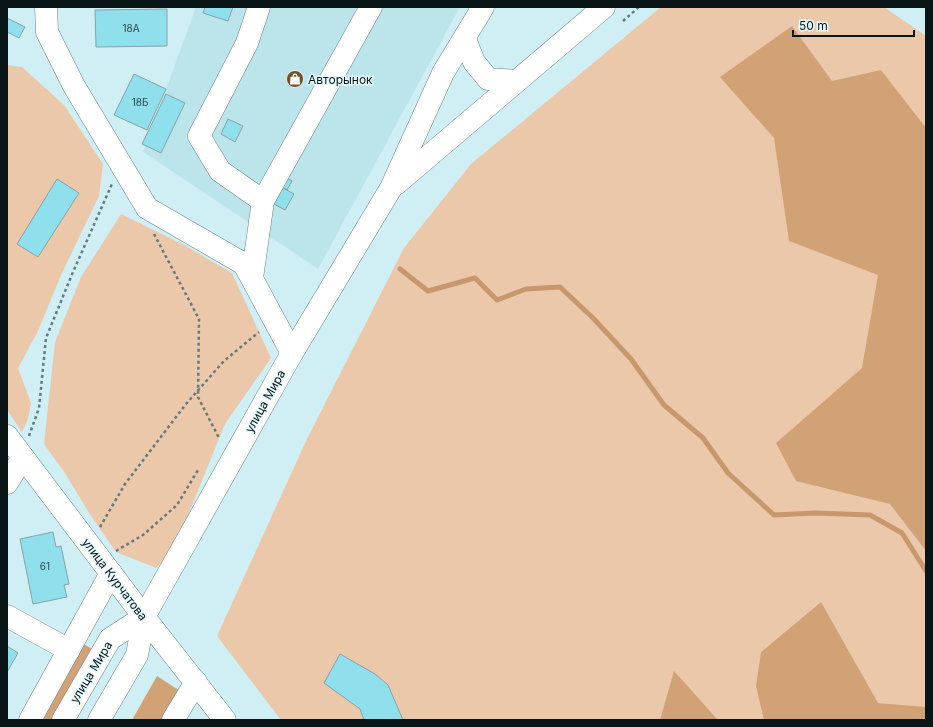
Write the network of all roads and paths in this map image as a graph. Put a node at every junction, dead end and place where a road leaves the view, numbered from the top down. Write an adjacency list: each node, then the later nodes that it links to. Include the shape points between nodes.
1 (46, 7): 10 (main road, via 47,32 74,86)
2 (259, 7): 12 (main road, via 247,43 199,136 220,171)
3 (372, 7): 12 (main road)
4 (483, 7): 8 (main road)
5 (604, 7): 9 (main road)
6 (639, 7): 7 (path)
7 (623, 21)
8 (465, 39): 9 (main road, via 474,62 488,80); 11 (main road, via 443,73)
9 (517, 81): 11 (main road)
10 (121, 164): 14 (main road, via 147,208 244,264); 20 (path, via 46,338 39,408)
11 (391, 188): 16 (main road, улица Мира)
12 (263, 201): 14 (main road)
13 (151, 229): 17 (path, via 199,319)
14 (252, 278): 16 (main road)
15 (259, 332): 17 (path, via 224,361)
16 (292, 353): 27 (main road, улица Мира)
17 (198, 391): 19 (path, via 198,397); 23 (path, via 125,484)
18 (7, 436): 20 (main road, улица Курчатова)
19 (219, 438)
20 (23, 457): 22 (main road); 25 (main road, улица Курчатова)
21 (198, 470): 24 (path, via 177,505 143,535)
22 (7, 483)
23 (99, 528)
24 (116, 552)
25 (111, 573): 27 (main road, улица Курчатова); 28 (main road)
26 (7, 616): 28 (main road)
27 (144, 617): 29 (main road, улица Курчатова); 31 (main road, улица Мира, via 110,639); 32 (main road, улица Мира, via 137,655)
28 (69, 650): 30 (main road)
29 (196, 682): 33 (main road); 34 (main road, улица Курчатова)
30 (30, 720)
31 (63, 720)
32 (99, 720)
33 (173, 720)
34 (225, 720)

